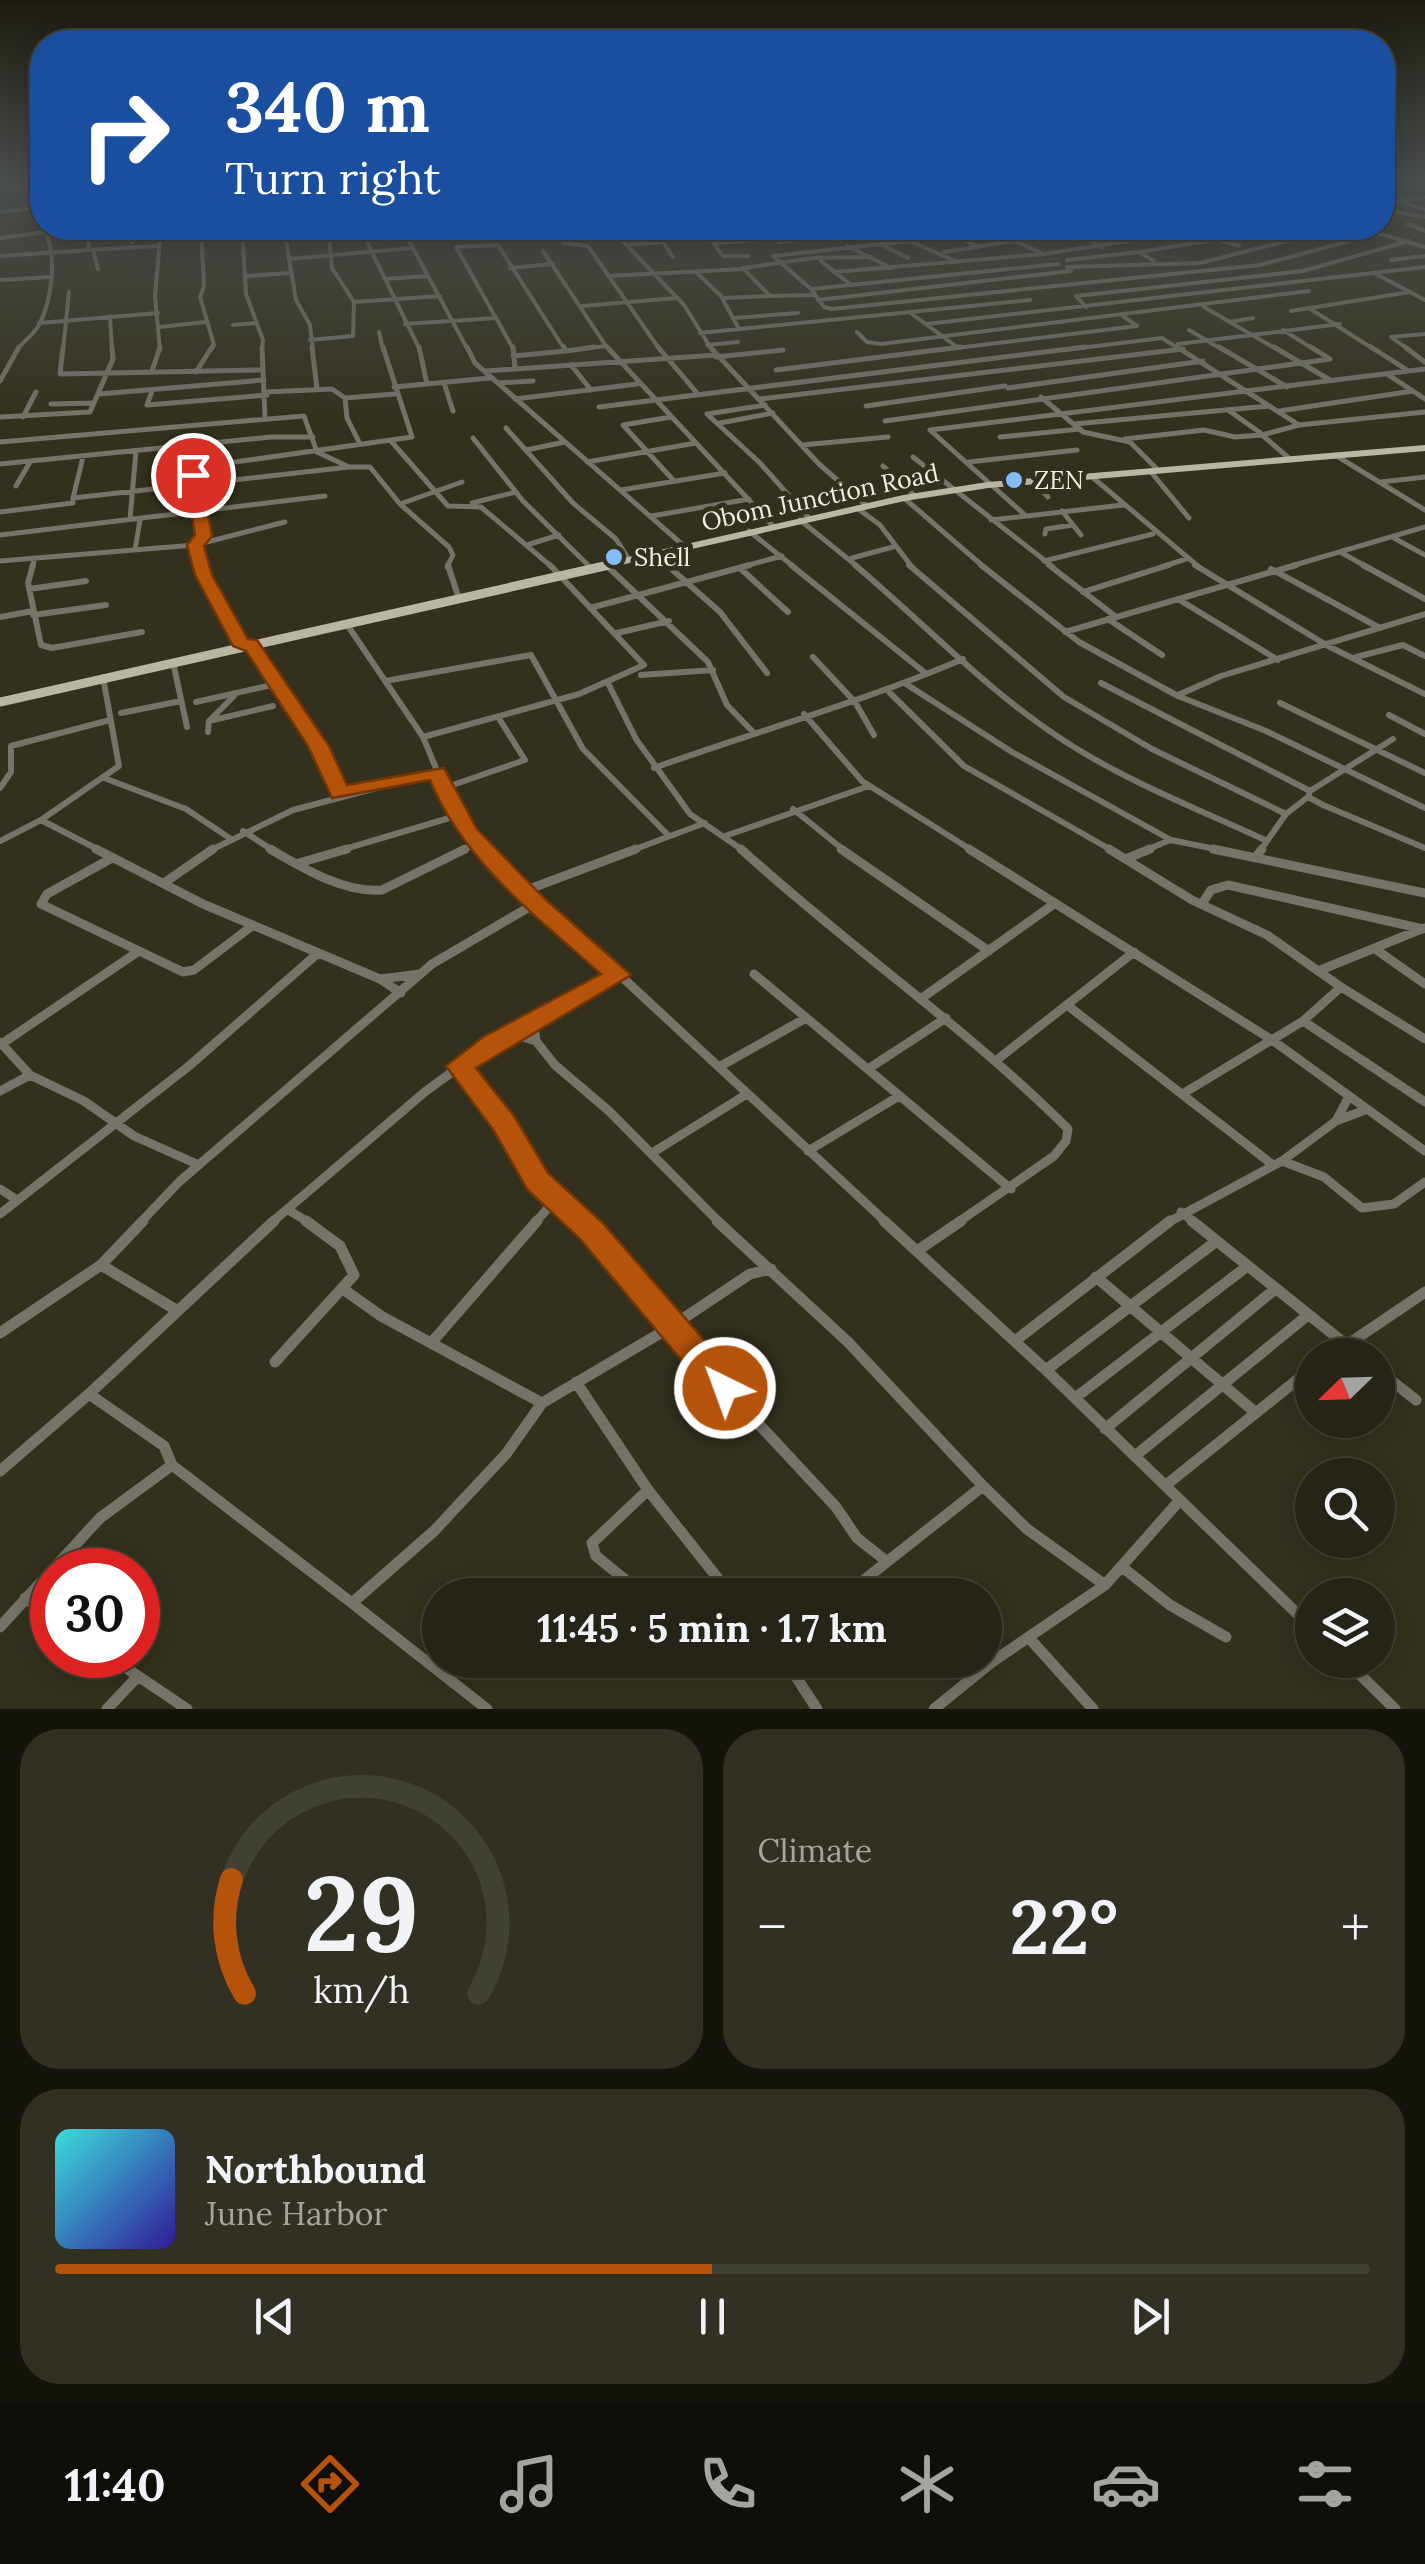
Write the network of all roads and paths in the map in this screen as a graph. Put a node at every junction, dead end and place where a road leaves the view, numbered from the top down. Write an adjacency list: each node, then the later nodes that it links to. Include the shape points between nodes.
1 (50, 263): 46 (street)
2 (95, 263): 36 (street)
3 (158, 263): 77 (street)
4 (203, 263): 86 (street)
5 (246, 263): 43 (street)
6 (289, 263): 39 (street)
7 (332, 263): 68 (street, via 340,288)
8 (377, 263): 47 (street)
9 (420, 263): 44 (street)
10 (464, 263): 82 (street)
11 (507, 263): 31 (street)
12 (599, 263): 45 (street)
13 (642, 263): 40 (street)
14 (774, 263): 35 (street)
15 (779, 263): 58 (street)
16 (823, 263): 38 (street)
17 (882, 263): 32 (street)
18 (939, 263): 32 (street)
19 (979, 263): 33 (street)
20 (1084, 263): 29 (street)
21 (1158, 263): 22 (street); 29 (street)
22 (1163, 263)
23 (1226, 263): 30 (street)
24 (1271, 263): 28 (street)
25 (1323, 263): 42 (street)
26 (553, 264): 31 (street); 71 (street)
27 (1058, 264): 29 (street); 33 (street)
28 (1260, 265): 30 (street); 42 (street)
29 (1068, 266): 48 (street); 50 (street)
30 (1238, 266): 50 (street)
31 (510, 268): 116 (street)
32 (892, 268): 38 (street)
33 (988, 268): 48 (street); 52 (street)
34 (1424, 268): 41 (street)
35 (743, 269): 37 (street); 61 (street)
36 (98, 270)
37 (696, 272): 40 (street); 64 (street)
38 (834, 272): 52 (street)
39 (290, 273): 43 (street); 107 (street)
40 (651, 273): 45 (street); 63 (street)
41 (1372, 273): 51 (street); 59 (street)
42 (1279, 274): 51 (street); 55 (street)
43 (248, 276): 91 (street)
44 (428, 276): 47 (street); 60 (street)
45 (608, 276): 69 (street)
46 (51, 277): 49 (street); 90 (street)
47 (385, 279): 62 (street)
48 (1002, 279): 53 (street); 65 (street)
49 (2, 280): 54 (street)
50 (1085, 281): 53 (street); 55 (street)
51 (1292, 283): 56 (street); 73 (street)
52 (851, 285): 58 (street)
53 (1014, 289): 65 (street, via 832,309); 66 (street)
54 (1, 291)
55 (1101, 291): 73 (street, via 1076,296)
56 (1309, 291): 70 (street); 72 (street)
57 (69, 292): 85 (street)
58 (812, 292): 61 (street); 65 (street)
59 (1410, 292): 67 (street); 70 (street)
60 (440, 296): 62 (street); 87 (street)
61 (770, 296): 64 (street)
62 (391, 297): 68 (street); 92 (street)
63 (678, 298): 69 (street); 102 (street)
64 (723, 298): 83 (street)
65 (818, 300)
66 (1030, 300): 75 (street); 79 (street)
67 (1425, 300)
68 (354, 302): 107 (street, via 353,336)
69 (625, 302): 71 (street); 119 (street)
70 (1332, 304): 74 (street)
71 (582, 306): 111 (street)
72 (1204, 306): 81 (street); 89 (street)
73 (1086, 307): 75 (street)
74 (1310, 308): 76 (street); 94 (street)
75 (1044, 312): 88 (street); 93 (street)
76 (1291, 312)
77 (158, 313): 80 (street); 96 (street)
78 (798, 313): 83 (street)
79 (912, 314): 93 (street); 97 (street)
80 (110, 316): 85 (street); 135 (street)
81 (1124, 316): 88 (street); 103 (street, via 1137,326)
82 (496, 318): 87 (street); 117 (street)
83 (734, 318): 97 (street)
84 (1254, 318): 89 (street)
85 (64, 320): 90 (street); 135 (street, via 60,374)
86 (206, 322): 96 (street); 136 (street, via 214,345)
87 (450, 322): 92 (street); 133 (street)
88 (1059, 322): 103 (street); 106 (street)
89 (1229, 322): 104 (street)
90 (39, 323): 124 (street)
91 (256, 323): 95 (street); 129 (street, via 263,342)
92 (405, 324): 146 (street, via 418,341)
93 (927, 324): 106 (street)
94 (1340, 324): 99 (street); 134 (street)
95 (233, 325)
96 (159, 327): 132 (street, via 161,355)
97 (739, 330): 102 (street)
98 (1190, 330): 108 (street)
99 (1283, 330): 104 (street); 126 (street, via 1330,359)
100 (379, 332): 154 (street)
101 (857, 332): 106 (street, via 882,344)
102 (700, 333): 110 (street)
103 (1075, 334): 112 (street); 113 (street)
104 (1250, 334): 108 (street); 126 (street)
105 (1425, 334): 123 (street, via 1391,337)
106 (944, 336): 112 (street)
107 (310, 340): 152 (street)
108 (1208, 340): 114 (street); 131 (street)
109 (738, 342): 110 (street)
110 (707, 345): 118 (street)
111 (606, 346): 116 (street); 121 (street)
112 (957, 347): 130 (street)
113 (1090, 347): 114 (street, via 1162,338); 120 (street); 149 (street)
114 (1181, 347): 120 (street); 122 (street)
115 (783, 350): 118 (street)
116 (566, 351): 117 (street)
117 (513, 356): 128 (street)
118 (716, 356): 119 (street); 149 (street)
119 (666, 358): 121 (street); 158 (street)
120 (1103, 359): 137 (street)
121 (616, 361): 125 (street); 148 (street)
122 (1204, 361): 139 (street); 150 (street)
123 (1424, 362): 134 (street)
124 (8, 364): 127 (street); 143 (street)
125 (570, 364): 128 (street); 155 (street)
126 (1302, 364): 131 (street); 142 (street)
127 (0, 365)
128 (516, 368): 133 (street)
129 (260, 370): 136 (street); 141 (street)
130 (776, 370)
131 (1258, 370): 139 (street); 151 (street)
132 (152, 371): 135 (street); 136 (street)
133 (485, 371): 140 (street)
134 (1408, 371): 138 (street)
135 (110, 372): 159 (street)
136 (196, 372)
137 (990, 373): 150 (street); 162 (street)
138 (1387, 374): 142 (street); 156 (street)
139 (1226, 375): 161 (street); 164 (street)
140 (490, 378): 145 (street); 147 (street)
141 (264, 380): 153 (street); 160 (street)
142 (1330, 380): 151 (street)
143 (0, 381)
144 (533, 381): 147 (street)
145 (444, 383): 146 (street); 178 (street)
146 (427, 384): 154 (street)
147 (498, 384): 165 (street)
148 (637, 384): 155 (street); 166 (street)
149 (746, 387): 158 (street); 169 (street)
150 (1007, 387): 167 (street); 173 (street)
151 (1287, 387): 161 (street)
152 (317, 389): 160 (street); 163 (street)
153 (152, 390): 159 (street); 171 (street, via 147,405)
154 (394, 390): 163 (street); 199 (street, via 412,437)
155 (591, 390): 165 (street)
156 (1412, 391): 168 (street); 180 (street)
157 (36, 392): 185 (street)
158 (697, 393): 166 (street)
159 (98, 394): 170 (street)
160 (266, 394): 171 (street); 186 (street)
161 (1254, 394): 174 (street); 179 (street)
162 (810, 395): 169 (street); 176 (street)
163 (345, 398): 203 (street)
164 (1041, 398): 167 (street); 179 (street)
165 (516, 399): 201 (street)
166 (653, 399): 175 (street); 183 (street)
167 (1022, 399): 187 (street)
168 (1425, 399)
169 (762, 402): 182 (street); 188 (street, via 708,414)
170 (94, 403): 172 (street); 185 (street, via 87,414)
171 (192, 403): 189 (street)
172 (51, 404)
173 (866, 406)
174 (1271, 406): 177 (street); 180 (street)
175 (600, 407)
176 (820, 407)
177 (1228, 410): 191 (street); 193 (street)
178 (453, 411)
179 (1059, 411): 191 (street); 217 (street, via 930,430)
180 (1278, 411): 190 (street)
181 (1425, 412): 190 (street)
182 (773, 413): 188 (street); 204 (street)
183 (671, 416): 202 (street); 207 (street, via 623,425)
184 (0, 417): 185 (street)
185 (24, 417)
186 (265, 418): 189 (street); 194 (street, via 304,416)
187 (885, 421)
188 (720, 422): 257 (street)
189 (192, 425): 200 (street)
190 (1298, 425): 193 (street)
191 (1077, 427): 196 (street); 198 (street)
192 (506, 428): 206 (street)
193 (1262, 435): 198 (street, via 1204,430); 214 (street)
194 (313, 437): 209 (street); 210 (street)
195 (888, 437): 204 (street)
196 (1000, 437)
197 (472, 438): 235 (street)
198 (1125, 439): 221 (street)
199 (392, 441): 203 (street); 236 (street)
200 (0, 442)
201 (565, 442): 206 (street); 216 (street)
202 (696, 443): 207 (street); 222 (street)
203 (360, 444): 210 (street)
204 (802, 445): 246 (street)
205 (1425, 448): 211 (main road, Obom Junction Road)
206 (526, 450): 282 (street)
207 (646, 450): 216 (street); 225 (street)
208 (1077, 450): 217 (street)
209 (136, 452): 212 (street); 234 (street)
210 (318, 452): 220 (street); 231 (street, via 193,468)
211 (1334, 455): 214 (main road, Obom Junction Road); 228 (street)
212 (82, 457): 215 (street); 242 (street)
213 (913, 457): 232 (street)
214 (1290, 459): 221 (main road, Obom Junction Road)
215 (30, 462): 218 (street); 230 (street)
216 (587, 462): 233 (street)
217 (968, 462): 229 (street)
218 (0, 464)
219 (884, 466): 238 (street)
220 (349, 467): 231 (street); 243 (street, via 368,465)
221 (1155, 471): 223 (main road, Obom Junction Road); 255 (street)
222 (725, 473): 225 (street); 241 (street)
223 (1091, 476): 226 (main road, Obom Junction Road); 245 (street)
224 (1425, 476): 228 (street)
225 (674, 481): 233 (street)
226 (1033, 481): 229 (main road, Obom Junction Road); 239 (street)
227 (462, 482): 236 (street)
228 (1381, 482): 247 (street)
229 (988, 484): 232 (main road, Obom Junction Road); 253 (street)
230 (16, 486)
231 (193, 486): 234 (street); 250 (street)
232 (950, 489): 238 (main road, Obom Junction Road); 259 (street)
233 (620, 490): 254 (street)
234 (134, 491): 242 (street); 256 (street)
235 (516, 492): 244 (street); 266 (street)
236 (433, 493): 243 (street); 244 (street, via 451,507)
237 (325, 496): 250 (street)
238 (915, 496): 240 (main road, Obom Junction Road)
239 (1048, 497)
240 (904, 498): 246 (main road, Obom Junction Road); 312 (street)
241 (749, 499): 254 (street); 262 (street)
242 (73, 500): 249 (street); 252 (street)
243 (400, 504): 298 (street, via 453,551 446,569)
244 (469, 504): 273 (street, via 481,506)
245 (1123, 505): 248 (street); 268 (street)
246 (862, 507): 257 (main road, Obom Junction Road); 275 (street)
247 (1425, 510)
248 (1062, 511): 251 (street); 261 (street)
249 (0, 512)
250 (198, 512): 258 (street); 272 (street)
251 (1049, 512): 253 (street); 263 (street)
252 (72, 515)
253 (1025, 515): 259 (street)
254 (652, 516): 274 (street)
255 (1189, 518)
256 (130, 519): 258 (street); 269 (street)
257 (805, 519): 262 (main road, Obom Junction Road); 283 (street)
258 (140, 520): 276 (street)
259 (991, 520): 286 (street)
260 (285, 522): 272 (street)
261 (1073, 524): 263 (street); 270 (street)
262 (773, 526): 265 (main road, Obom Junction Road)
263 (1060, 526): 267 (street)
264 (1425, 527): 271 (street)
265 (749, 531): 274 (main road, Obom Junction Road); 279 (street)
266 (559, 534): 273 (street); 288 (street)
267 (1045, 534)
268 (1153, 534): 284 (street); 286 (street)
269 (0, 535)
270 (1081, 535)
271 (1393, 537): 277 (street); 280 (street)
272 (198, 544): 276 (street); 314 (street, via 204,575)
273 (528, 545): 291 (street)
274 (684, 546): 278 (main road, Obom Junction Road)
275 (893, 547): 283 (street); 373 (street, via 943,597 1093,717)
276 (135, 550): 281 (street)
277 (1340, 552): 290 (street); 300 (street)
278 (654, 553): 282 (main road, Obom Junction Road); 293 (street)
279 (782, 556): 289 (street); 325 (street)
280 (1425, 556)
281 (35, 558): 285 (street); 295 (street)
282 (628, 558): 287 (main road, Obom Junction Road)
283 (852, 558): 320 (street)
284 (1186, 558): 294 (street); 296 (street)
285 (0, 560)
286 (1044, 561): 296 (street)
287 (605, 564): 288 (main road, Obom Junction Road); 297 (street)
288 (590, 567): 291 (main road, Obom Junction Road)
289 (741, 569): 293 (street); 303 (street)
290 (1271, 569): 294 (street); 310 (street)
291 (557, 575): 298 (main road, Obom Junction Road); 302 (street)
292 (86, 581): 295 (street)
293 (688, 583): 297 (street); 324 (street)
294 (1226, 584): 299 (street); 315 (street)
295 (28, 588): 304 (street)
296 (1082, 592): 307 (street)
297 (640, 595): 302 (street); 309 (street)
298 (458, 596): 308 (main road, Obom Junction Road)
299 (1178, 599): 307 (street); 321 (street)
300 (1425, 600)
301 (106, 605): 304 (street)
302 (590, 608): 313 (street)
303 (788, 612)
304 (33, 613): 306 (street); 311 (street, via 46,648)
305 (1425, 614): 310 (street)
306 (0, 617)
307 (1112, 618): 312 (street); 317 (street)
308 (342, 622): 314 (main road, Obom Junction Road); 328 (street)
309 (669, 622): 313 (street); 323 (street)
310 (1380, 628): 315 (street)
311 (142, 632)
312 (1064, 632): 336 (street)
313 (617, 633): 326 (street, via 644,666)
314 (247, 645): 322 (main road, Obom Junction Road); 330 (street)
315 (1328, 646): 319 (street); 321 (street)
316 (1423, 653): 319 (street, via 1404,645)
317 (1162, 655)
318 (813, 656): 341 (street)
319 (1356, 657): 335 (street)
320 (964, 659): 325 (street); 384 (street, via 1044,727)
321 (1278, 660): 336 (street)
322 (173, 662): 327 (main road, Obom Junction Road); 338 (street)
323 (713, 670): 326 (street); 352 (street, via 727,705)
324 (767, 672)
325 (924, 672): 331 (street)
326 (636, 675): 332 (street)
327 (102, 677): 339 (main road, Obom Junction Road); 347 (street)
328 (385, 682): 337 (street, via 526,654); 355 (street)
329 (1100, 683): 369 (street)
330 (276, 684): 333 (street); 368 (street, via 318,746)
331 (906, 684): 334 (street); 383 (street)
332 (609, 685): 337 (street); 361 (street)
333 (258, 688): 340 (street); 349 (street, via 228,699)
334 (888, 692): 341 (street); 389 (street, via 964,766)
335 (1425, 694)
336 (1178, 696): 360 (street)
337 (556, 698): 348 (street); 379 (street, via 583,749)
338 (181, 700): 344 (street); 350 (street)
339 (0, 702)
340 (196, 702)
341 (855, 702): 345 (street); 353 (street)
342 (1280, 704): 358 (street)
343 (273, 706): 349 (street)
344 (120, 712)
345 (804, 714): 352 (street); 365 (street)
346 (1389, 714): 354 (street)
347 (110, 720): 357 (street); 364 (street, via 120,762)
348 (500, 720): 355 (street); 367 (street, via 525,760)
349 (209, 721): 351 (street)
350 (187, 727)
351 (208, 732)
352 (754, 732): 361 (street)
353 (874, 734)
354 (1425, 734)
355 (424, 737): 362 (street)
356 (1393, 739): 358 (street)
357 (11, 746): 359 (street); 366 (street, via 10,772)
358 (1374, 747): 360 (street); 363 (street)
359 (0, 748)
360 (1342, 767): 369 (street); 370 (street)
361 (654, 768): 372 (street)
362 (437, 772): 367 (street); 368 (street)
363 (1425, 773)
364 (104, 778): 375 (street); 382 (street, via 186,810)
365 (869, 786): 371 (street); 397 (street)
366 (0, 788)
367 (444, 788): 374 (street)
368 (340, 794): 378 (street)
369 (1309, 794): 373 (street); 386 (street)
370 (1425, 808)
371 (793, 809): 381 (street); 402 (street)
372 (690, 814): 376 (street); 377 (street)
373 (1286, 814): 384 (street)
374 (456, 816): 385 (street); 388 (street)
375 (41, 820): 380 (street); 387 (street)
376 (705, 823): 377 (street); 381 (street)
377 (688, 827): 379 (street)
378 (243, 831): 382 (street); 391 (street)
379 (668, 835): 394 (street)
380 (2, 836)
381 (725, 836): 414 (street)
382 (231, 838): 393 (street)
383 (1171, 840): 389 (street); 390 (street)
384 (1265, 840): 390 (street)
385 (477, 843): 392 (street, via 374,893); 394 (street)
386 (1425, 848)
387 (112, 858): 393 (street); 404 (street, via 40,904)
388 (322, 858): 391 (street); 392 (street)
389 (1128, 858): 398 (street)
390 (1255, 858): 395 (street)
391 (300, 863): 392 (street)
392 (312, 868)
393 (164, 883): 399 (street)
394 (524, 891): 396 (street)
395 (1425, 894)
396 (536, 903): 407 (street); 409 (street)
397 (1054, 904): 402 (street); 403 (street)
398 (1202, 904): 400 (street, via 1211,890 1228,885); 406 (street, via 1267,935)
399 (252, 926): 404 (street, via 188,973); 405 (street)
400 (1424, 930): 401 (street)
401 (1378, 951): 406 (street); 411 (street)
402 (989, 952): 414 (street)
403 (1134, 952): 415 (street); 422 (street)
404 (136, 953): 424 (street)
405 (316, 954): 410 (street); 438 (street)
406 (1318, 971): 412 (street)
407 (420, 974): 410 (street); 413 (street)
408 (754, 974): 416 (street)
409 (618, 975): 418 (street); 427 (street)
410 (380, 979): 413 (street)
411 (1425, 984)
412 (1341, 988): 419 (street); 421 (street)
413 (401, 993): 443 (street)
414 (922, 998): 417 (street)
415 (1068, 1005): 425 (street); 431 (street)
416 (806, 1018): 427 (street); 428 (street)
417 (946, 1018): 425 (street); 428 (street)
418 (533, 1020): 420 (street); 423 (street)
419 (1303, 1021): 422 (street); 435 (street)
420 (510, 1034): 423 (street); 426 (street)
421 (1425, 1039)
422 (1272, 1040): 431 (street); 434 (street)
423 (536, 1041): 441 (street)
424 (1, 1042): 429 (street)
425 (998, 1060): 446 (street, via 1068,1129 1054,1156)
426 (460, 1066): 448 (street); 449 (street)
427 (720, 1068): 432 (street)
428 (868, 1069): 433 (street)
429 (30, 1075): 430 (street); 438 (street)
430 (0, 1091)
431 (1184, 1092): 442 (street)
432 (747, 1094): 439 (street); 441 (street)
433 (899, 1096): 439 (street); 446 (street)
434 (1348, 1098): 436 (street); 437 (street)
435 (1425, 1102)
436 (1365, 1110): 437 (street); 440 (street)
437 (1336, 1121): 442 (street)
438 (114, 1125): 443 (street); 447 (street)
439 (808, 1150): 453 (street)
440 (1425, 1151)
441 (652, 1153): 454 (street)
442 (1277, 1163): 444 (street, via 1324,1177 1362,1208 1394,1204); 450 (street)
443 (200, 1165): 455 (street)
444 (1425, 1182)
445 (0, 1189): 447 (street)
446 (1011, 1189): 453 (street)
447 (17, 1200): 451 (street)
448 (555, 1200): 466 (street, via 591,1231); 472 (street)
449 (290, 1210): 460 (street, via 348,1255 354,1275); 464 (street)
450 (1181, 1212): 452 (street); 459 (street)
451 (0, 1214)
452 (1214, 1243): 457 (street); 463 (street)
453 (917, 1251): 471 (street)
454 (757, 1256): 456 (street); 458 (street)
455 (101, 1264): 464 (street); 468 (street)
456 (771, 1268): 458 (street); 489 (street, via 901,1394)
457 (1245, 1268): 461 (street); 467 (street)
458 (750, 1274): 466 (street)
459 (1096, 1277): 463 (street); 471 (street)
460 (343, 1289): 472 (street); 474 (street)
461 (1274, 1290): 465 (street); 473 (street)
462 (1425, 1292): 470 (street)
463 (1132, 1306): 467 (street); 475 (street)
464 (178, 1311): 480 (street)
465 (1308, 1315): 469 (street); 479 (street)
466 (670, 1328): 476 (street); 493 (street, via 857,1538)
467 (1163, 1331): 473 (street); 481 (street)
468 (0, 1333)
469 (1337, 1338)
470 (1356, 1338)
471 (1014, 1341): 475 (street)
472 (432, 1342): 483 (street)
473 (1193, 1358): 479 (street); 485 (street)
474 (276, 1362)
475 (1046, 1370): 481 (street)
476 (576, 1382): 483 (street); 491 (street)
477 (1295, 1382): 484 (street)
478 (1395, 1383): 482 (street)
479 (1224, 1384): 484 (street); 486 (street)
480 (88, 1394): 487 (street, via 164,1446); 488 (street)
481 (1075, 1398): 485 (street)
482 (1416, 1400)
483 (542, 1403): 501 (street, via 506,1454 434,1530)
484 (1256, 1413): 490 (street)
485 (1105, 1429): 486 (street)
486 (1135, 1456): 490 (street)
487 (172, 1465): 499 (street, via 100,1518); 501 (street)
488 (0, 1471)
489 (983, 1486): 493 (street); 498 (street, via 1027,1529)
490 (1166, 1486): 492 (street)
491 (648, 1490): 495 (street, via 592,1543 596,1556); 496 (street)
492 (1180, 1500): 494 (street); 502 (street)
493 (885, 1560): 497 (street)
494 (1122, 1567): 498 (street); 504 (street)
495 (623, 1578)
496 (718, 1578)
497 (864, 1578)
498 (1105, 1584): 505 (street)
499 (24, 1598): 500 (street); 503 (street)
500 (30, 1602)
501 (352, 1602): 512 (street)
502 (1295, 1612)
503 (0, 1627)
504 (1226, 1637)
505 (1030, 1639): 514 (street); 515 (street)
506 (136, 1678): 510 (street)
507 (141, 1678): 511 (street)
508 (797, 1678): 513 (street)
509 (1363, 1678): 516 (street)
510 (107, 1709)
511 (187, 1709)
512 (487, 1709)
513 (817, 1709)
514 (934, 1709)
515 (1093, 1709)
516 (1395, 1709)

